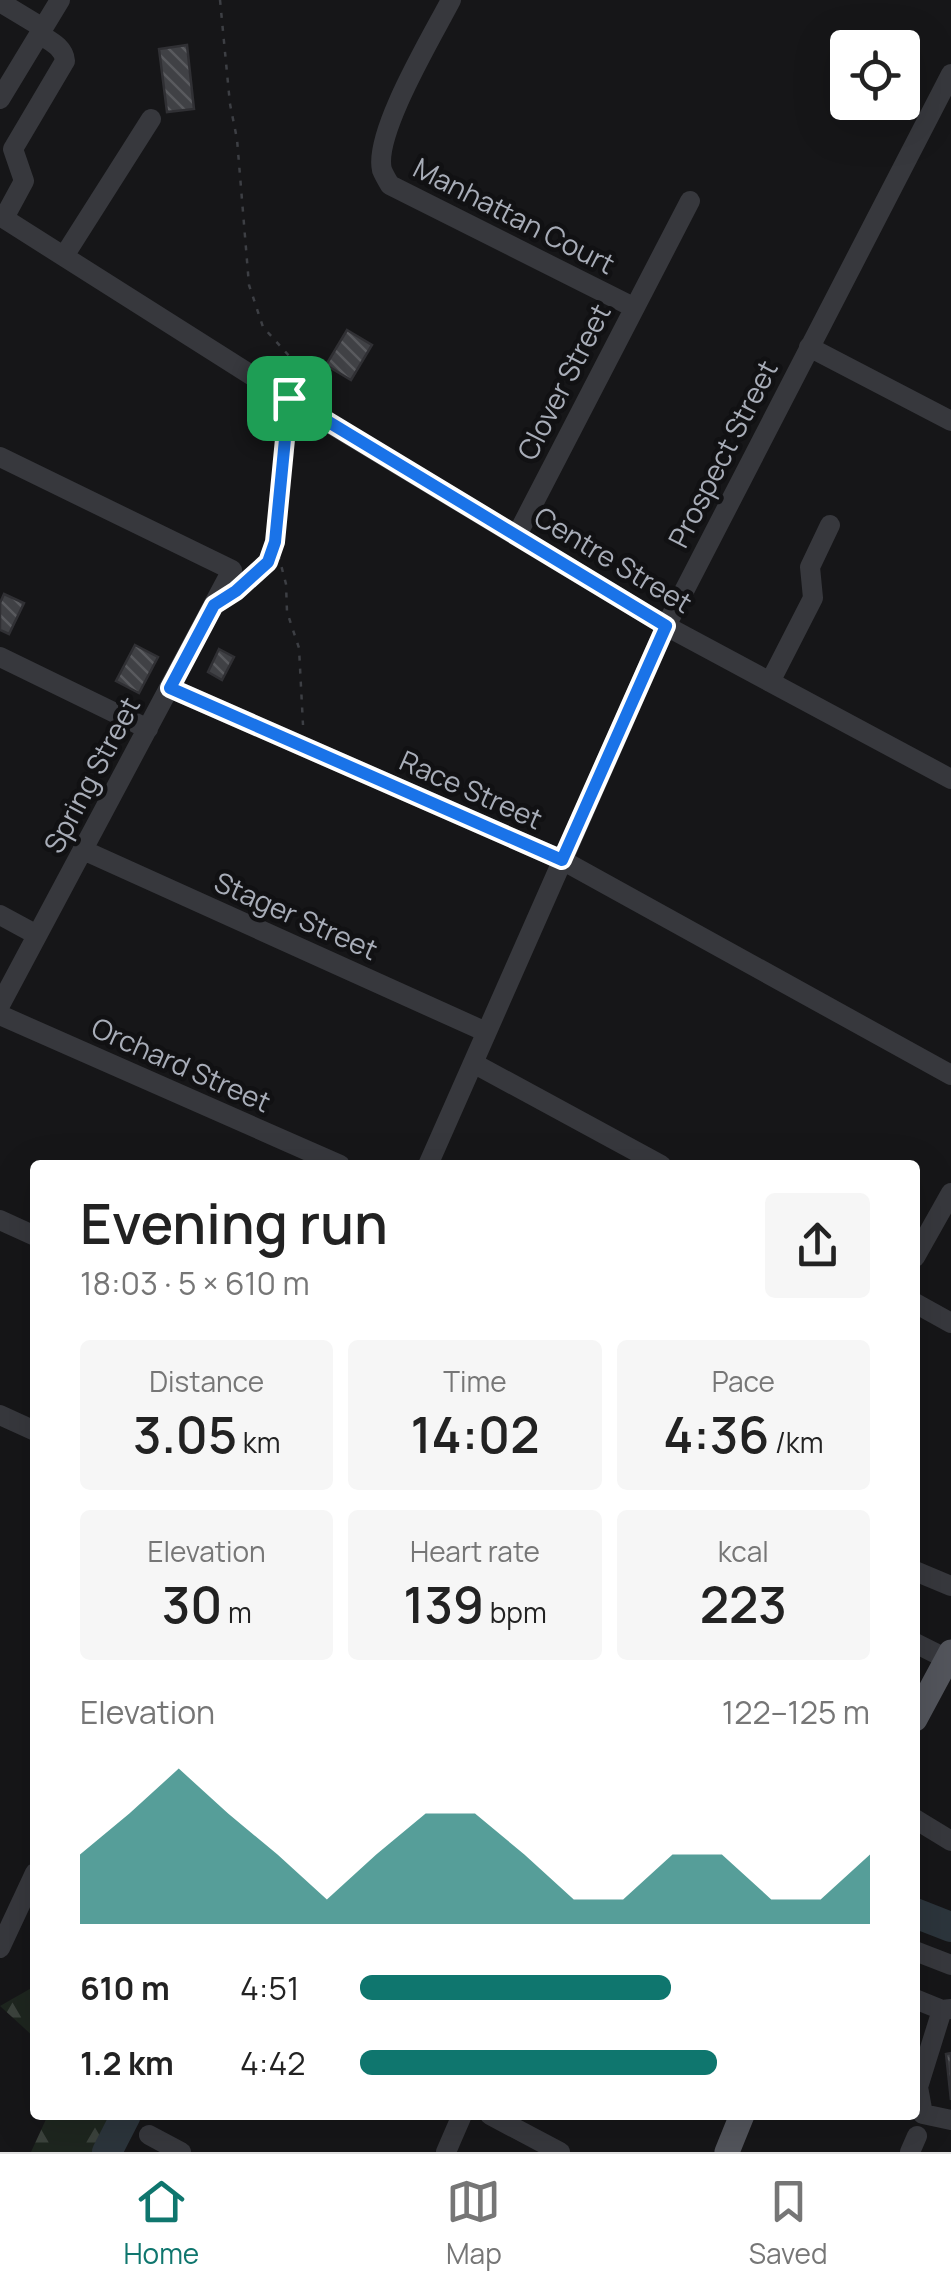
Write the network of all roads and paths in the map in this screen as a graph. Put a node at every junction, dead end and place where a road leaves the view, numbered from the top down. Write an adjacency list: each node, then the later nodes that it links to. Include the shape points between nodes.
1 (60, 0): 5 (street)
2 (220, 0): 14 (path, via 248,285 263,327 291,358)
3 (452, 0): 12 (street, Manhattan Court, via 384,140 382,168 390,184)
4 (0, 2): 5 (street)
5 (41, 31): 7 (street); 10 (street, via 65,60 13,149 24,180)
6 (951, 74): 13 (street, Prospect Street)
7 (0, 99)
8 (151, 119): 11 (street)
9 (690, 201): 12 (street, Clover Street)
10 (2, 217): 11 (street, Centre Street)
11 (64, 256): 14 (street, Centre Street)
12 (633, 308): 18 (street, Clover Street)
13 (810, 347): 15 (street); 21 (street, Prospect Street)
14 (289, 398): 18 (street, Centre Street); 19 (path)
15 (951, 422)
16 (0, 457): 20 (street)
17 (830, 525): 23 (street, via 810,567 813,598)
18 (516, 534): 21 (street, Centre Street)
19 (275, 542): 20 (path, via 268,562); 26 (path, via 300,648 300,710)
20 (239, 576): 24 (street, Spring Street)
21 (666, 626): 23 (street, Centre Street); 29 (street, Prospect Street)
22 (0, 657): 25 (street)
23 (770, 682): 27 (street, Centre Street)
24 (170, 688): 25 (street, Spring Street); 26 (street, Race Street)
25 (148, 729): 28 (street, Spring Street)
26 (312, 750): 29 (street, Race Street)
27 (951, 779)
28 (84, 850): 31 (street, Spring Street); 34 (street, Stager Street)
29 (562, 860): 34 (street, Prospect Street); 36 (street, Race Street)
30 (0, 916): 31 (street)
31 (37, 935): 32 (street, Spring Street)
32 (0, 1005)
33 (0, 1015): 37 (street, Orchard Street)
34 (486, 1032): 35 (street, Prospect Street)
35 (472, 1063): 38 (street); 39 (street)
36 (951, 1075)
37 (329, 1160)
38 (430, 1160)
39 (652, 1160)
40 (951, 1193): 43 (street)
41 (0, 1220): 42 (street)
42 (30, 1234)
43 (920, 1248)
44 (920, 1306): 45 (street)
45 (951, 1323)
46 (0, 1416): 47 (street)
47 (30, 1429)
48 (920, 1572): 49 (street)
49 (951, 1586)
50 (920, 1645): 51 (street)
51 (949, 1655): 52 (main road)
52 (920, 1709)
53 (920, 1822): 54 (street)
54 (951, 1841)
55 (30, 1884): 56 (street)
56 (0, 1948)
57 (920, 1953): 58 (street)
58 (951, 1966)
59 (920, 2001): 60 (street)
60 (947, 2010): 61 (street)
61 (920, 2082)
62 (920, 2098): 66 (street, via 923,2114)
63 (460, 2120): 70 (street)
64 (499, 2120): 71 (street)
65 (740, 2120): 68 (main road)
66 (951, 2120)
67 (149, 2135): 69 (street)
68 (731, 2151)
69 (182, 2152)
70 (446, 2152)
71 (560, 2152)

